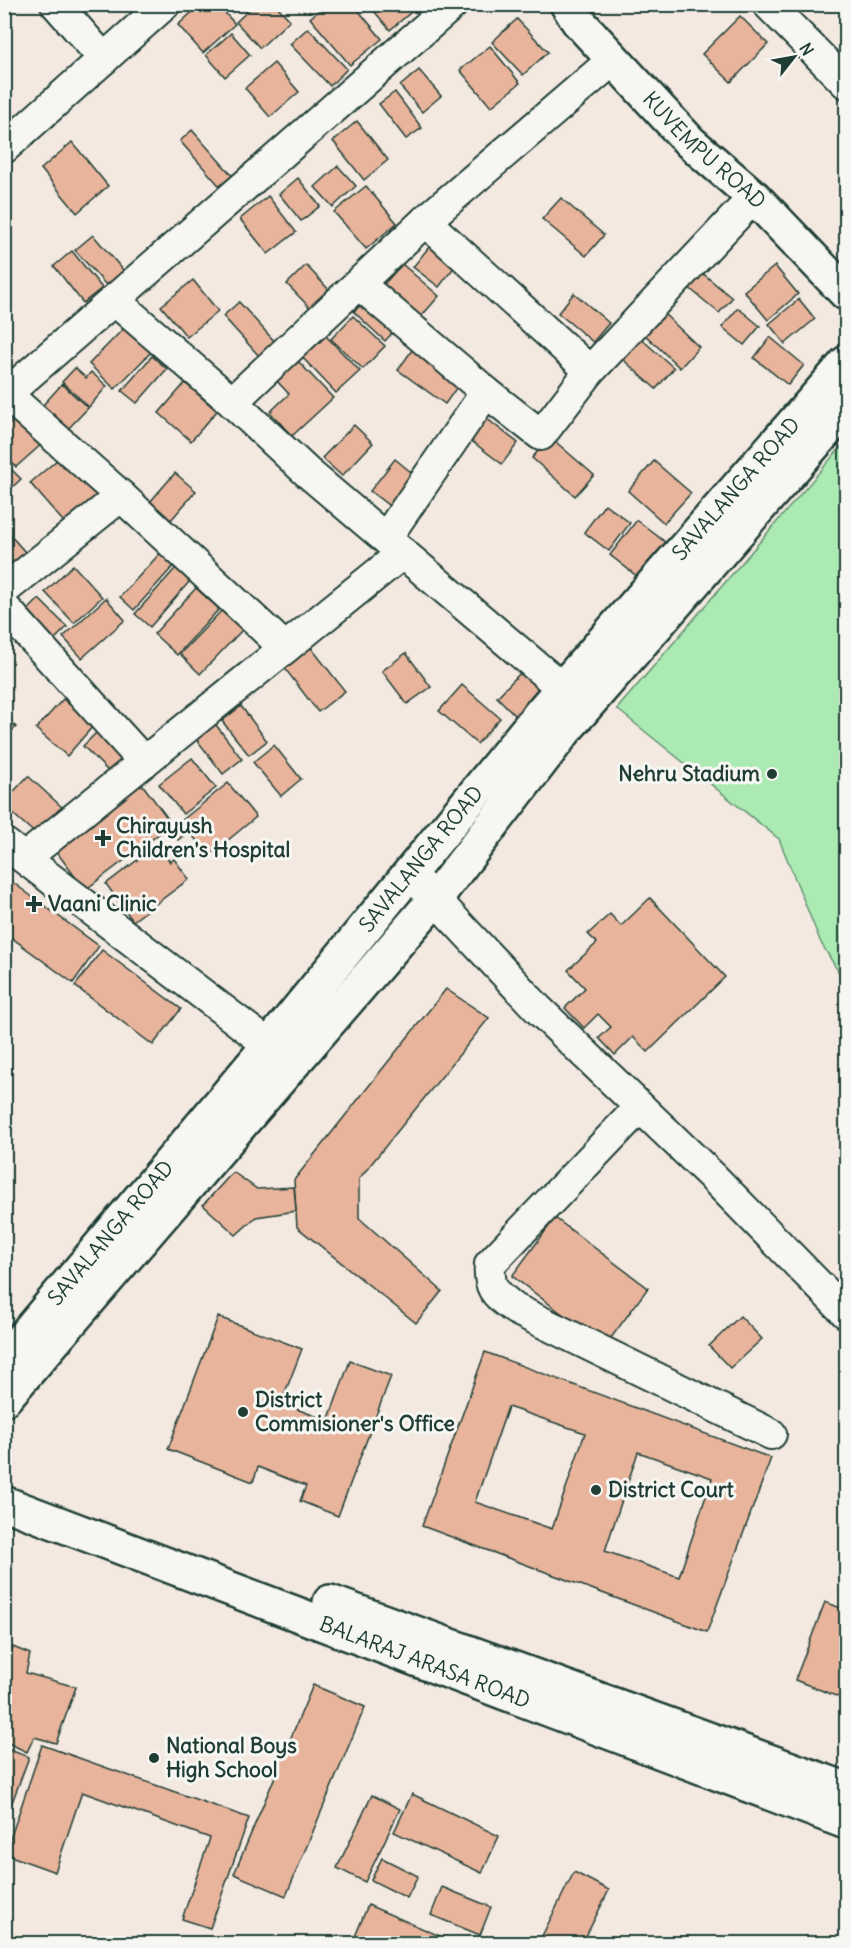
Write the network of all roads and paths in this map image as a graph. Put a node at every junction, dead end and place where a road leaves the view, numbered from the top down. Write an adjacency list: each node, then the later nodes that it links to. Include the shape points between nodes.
1 (56, 4): 6 (street)
2 (165, 4): 6 (street)
3 (453, 4): 14 (street)
4 (567, 4): 7 (main road, KUVEMPU ROAD)
5 (768, 4): 8 (street)
6 (104, 59): 9 (street)
7 (613, 60): 10 (main road, KUVEMPU ROAD, via 690,142); 11 (street)
8 (846, 83)
9 (4, 148)
10 (754, 197): 13 (main road, KUVEMPU ROAD); 16 (street)
11 (425, 221): 12 (street); 16 (street)
12 (359, 284): 17 (street); 19 (street)
13 (846, 293)
14 (114, 300): 18 (street); 19 (street)
15 (846, 363): 26 (main road, SAVALANGA ROAD)
16 (590, 371): 17 (street, via 541,435)
17 (486, 392): 22 (street)
18 (5, 395): 21 (street)
19 (232, 402): 22 (street)
20 (846, 408): 30 (main road, SAVALANGA ROAD, via 567,728)
21 (122, 496): 23 (street); 25 (street)
22 (394, 546): 25 (street); 26 (street)
23 (4, 590)
24 (4, 607): 27 (street)
25 (285, 648): 27 (street)
26 (562, 688): 29 (main road, SAVALANGA ROAD)
27 (144, 762): 28 (street)
28 (15, 850): 31 (street)
29 (410, 875): 30 (street); 31 (main road, SAVALANGA ROAD)
30 (435, 899): 32 (street, via 538,1009); 35 (main road, SAVALANGA ROAD)
31 (269, 1045): 34 (main road, SAVALANGA ROAD)
32 (640, 1107): 33 (street); 36 (street, via 490,1264 489,1280 497,1296 515,1309)
33 (846, 1313)
34 (4, 1360)
35 (4, 1399)
36 (771, 1434)
37 (6, 1499): 38 (main road, BALARAJ ARASA ROAD); 39 (main road, BALARAJ ARASA ROAD)
38 (846, 1789)
39 (846, 1822)

